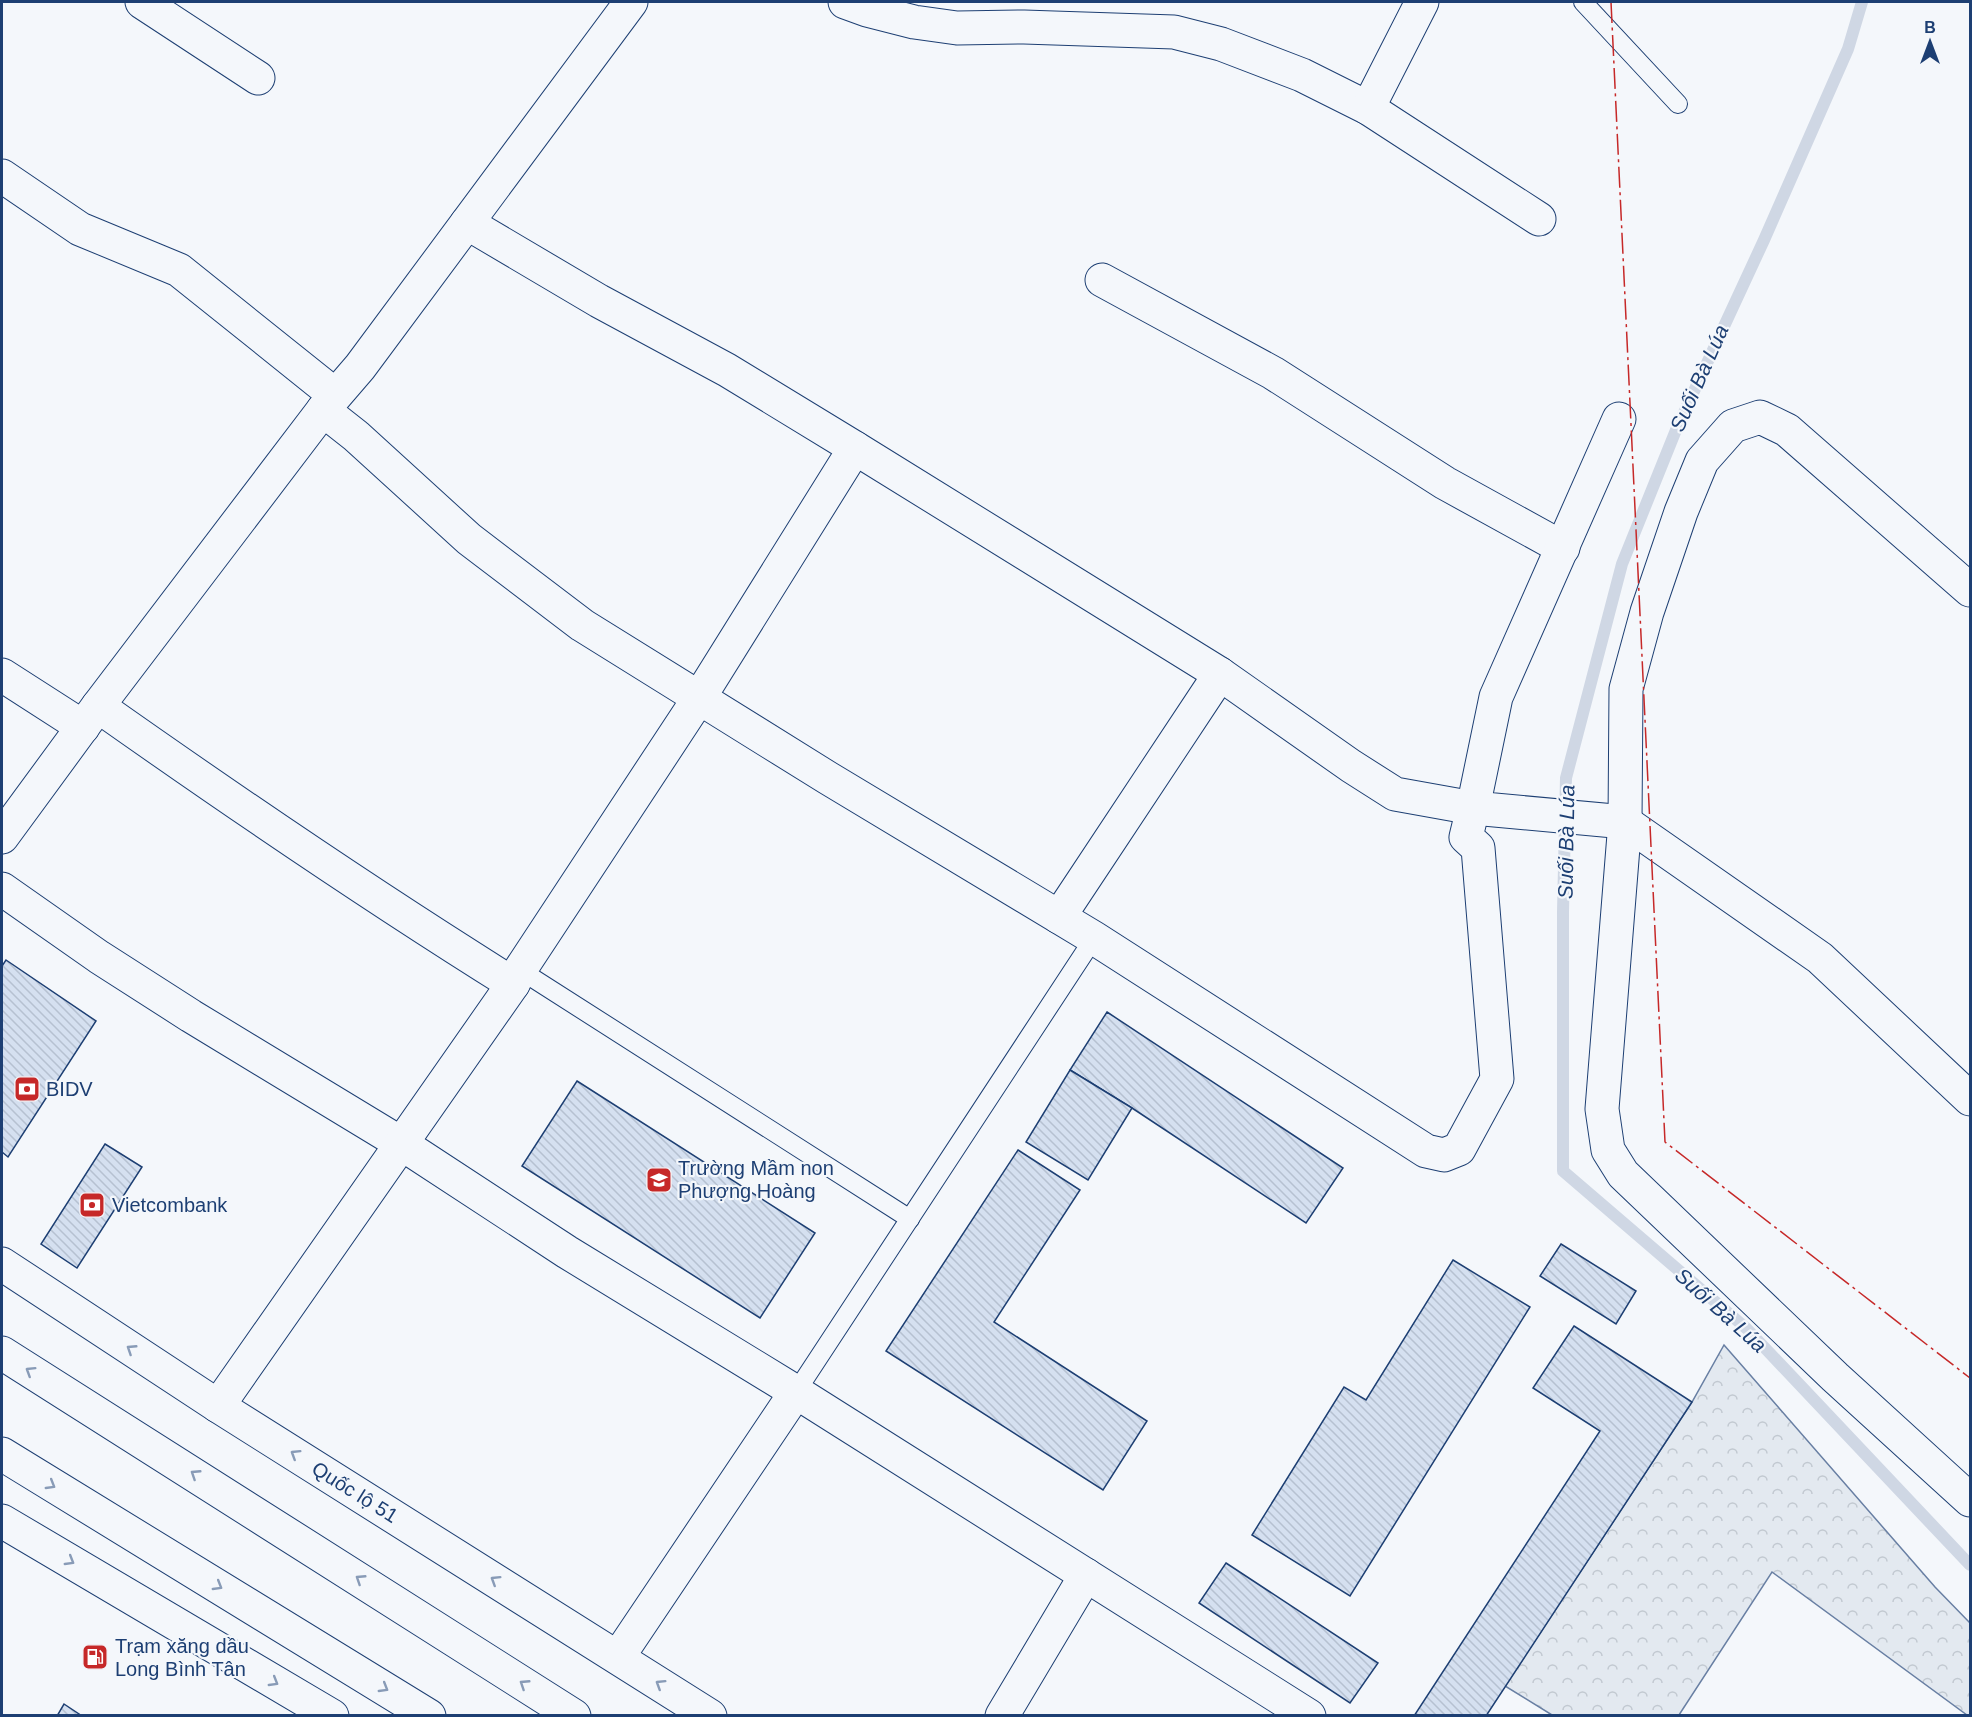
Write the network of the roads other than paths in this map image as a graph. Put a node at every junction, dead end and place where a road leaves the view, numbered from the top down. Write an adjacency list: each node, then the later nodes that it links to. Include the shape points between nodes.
1 (142, 2): 6 (main road)
2 (631, 2): 11 (main road)
3 (845, 2): 8 (main road, via 914,22 957,28 1174,32 1221,44 1302,75)
4 (1422, 2): 8 (main road)
5 (1583, 2): 7 (lane)
6 (258, 78)
7 (1678, 104)
8 (1368, 108): 10 (main road)
9 (2, 176): 13 (main road, via 80,229 179,270)
10 (1539, 219)
11 (467, 223): 13 (main road, via 360,367); 15 (main road, via 727,370)
12 (1102, 280): 16 (main road, via 1273,373 1445,483)
13 (329, 402): 20 (main road, via 356,436 469,539 582,625); 21 (main road)
14 (1618, 419): 16 (main road)
15 (855, 448): 18 (main road); 20 (main road)
16 (1563, 548): 22 (main road, via 1496,697)
17 (1971, 590): 23 (main road, via 1787,430 1760,417 1732,426 1702,461 1681,512 1626,689)
18 (1220, 674): 22 (main road, via 1395,794); 26 (main road)
19 (2, 675): 21 (main road)
20 (699, 698): 26 (main road); 28 (main road)
21 (91, 717): 24 (main road); 28 (main road, via 231,800 343,875)
22 (1473, 808): 23 (main road); 27 (main road, via 1466,837 1478,848 1497,1079 1459,1149 1444,1155 1426,1151)
23 (1624, 822): 29 (main road, via 1820,958); 37 (main road, via 1602,1109 1608,1150 1623,1174 1657,1207)
24 (2, 837)
25 (2, 889): 30 (main road, via 182,1010)
26 (1059, 917): 27 (main road)
27 (1094, 938): 31 (lane)
28 (516, 977): 30 (main road); 31 (lane)
29 (1971, 1099)
30 (402, 1144): 34 (main road, via 567,1252); 35 (main road)
31 (910, 1219): 34 (lane)
32 (2, 1264): 35 (main road, Quốc lộ 51, one-way to 32)
33 (2, 1353): 43 (main road, one-way to 33)
34 (796, 1392): 39 (main road); 40 (main road)
35 (218, 1406): 40 (main road, Quốc lộ 51, one-way to 35)
36 (2, 1454): 42 (main road, one-way to 42)
37 (1971, 1500)
38 (2, 1521): 41 (main road, one-way to 41)
39 (1086, 1575): 45 (main road); 46 (main road)
40 (618, 1657): 44 (main road, Quốc lộ 51, one-way to 40)
41 (332, 1716)
42 (429, 1716)
43 (574, 1716)
44 (710, 1716)
45 (1002, 1716)
46 (1309, 1716)

